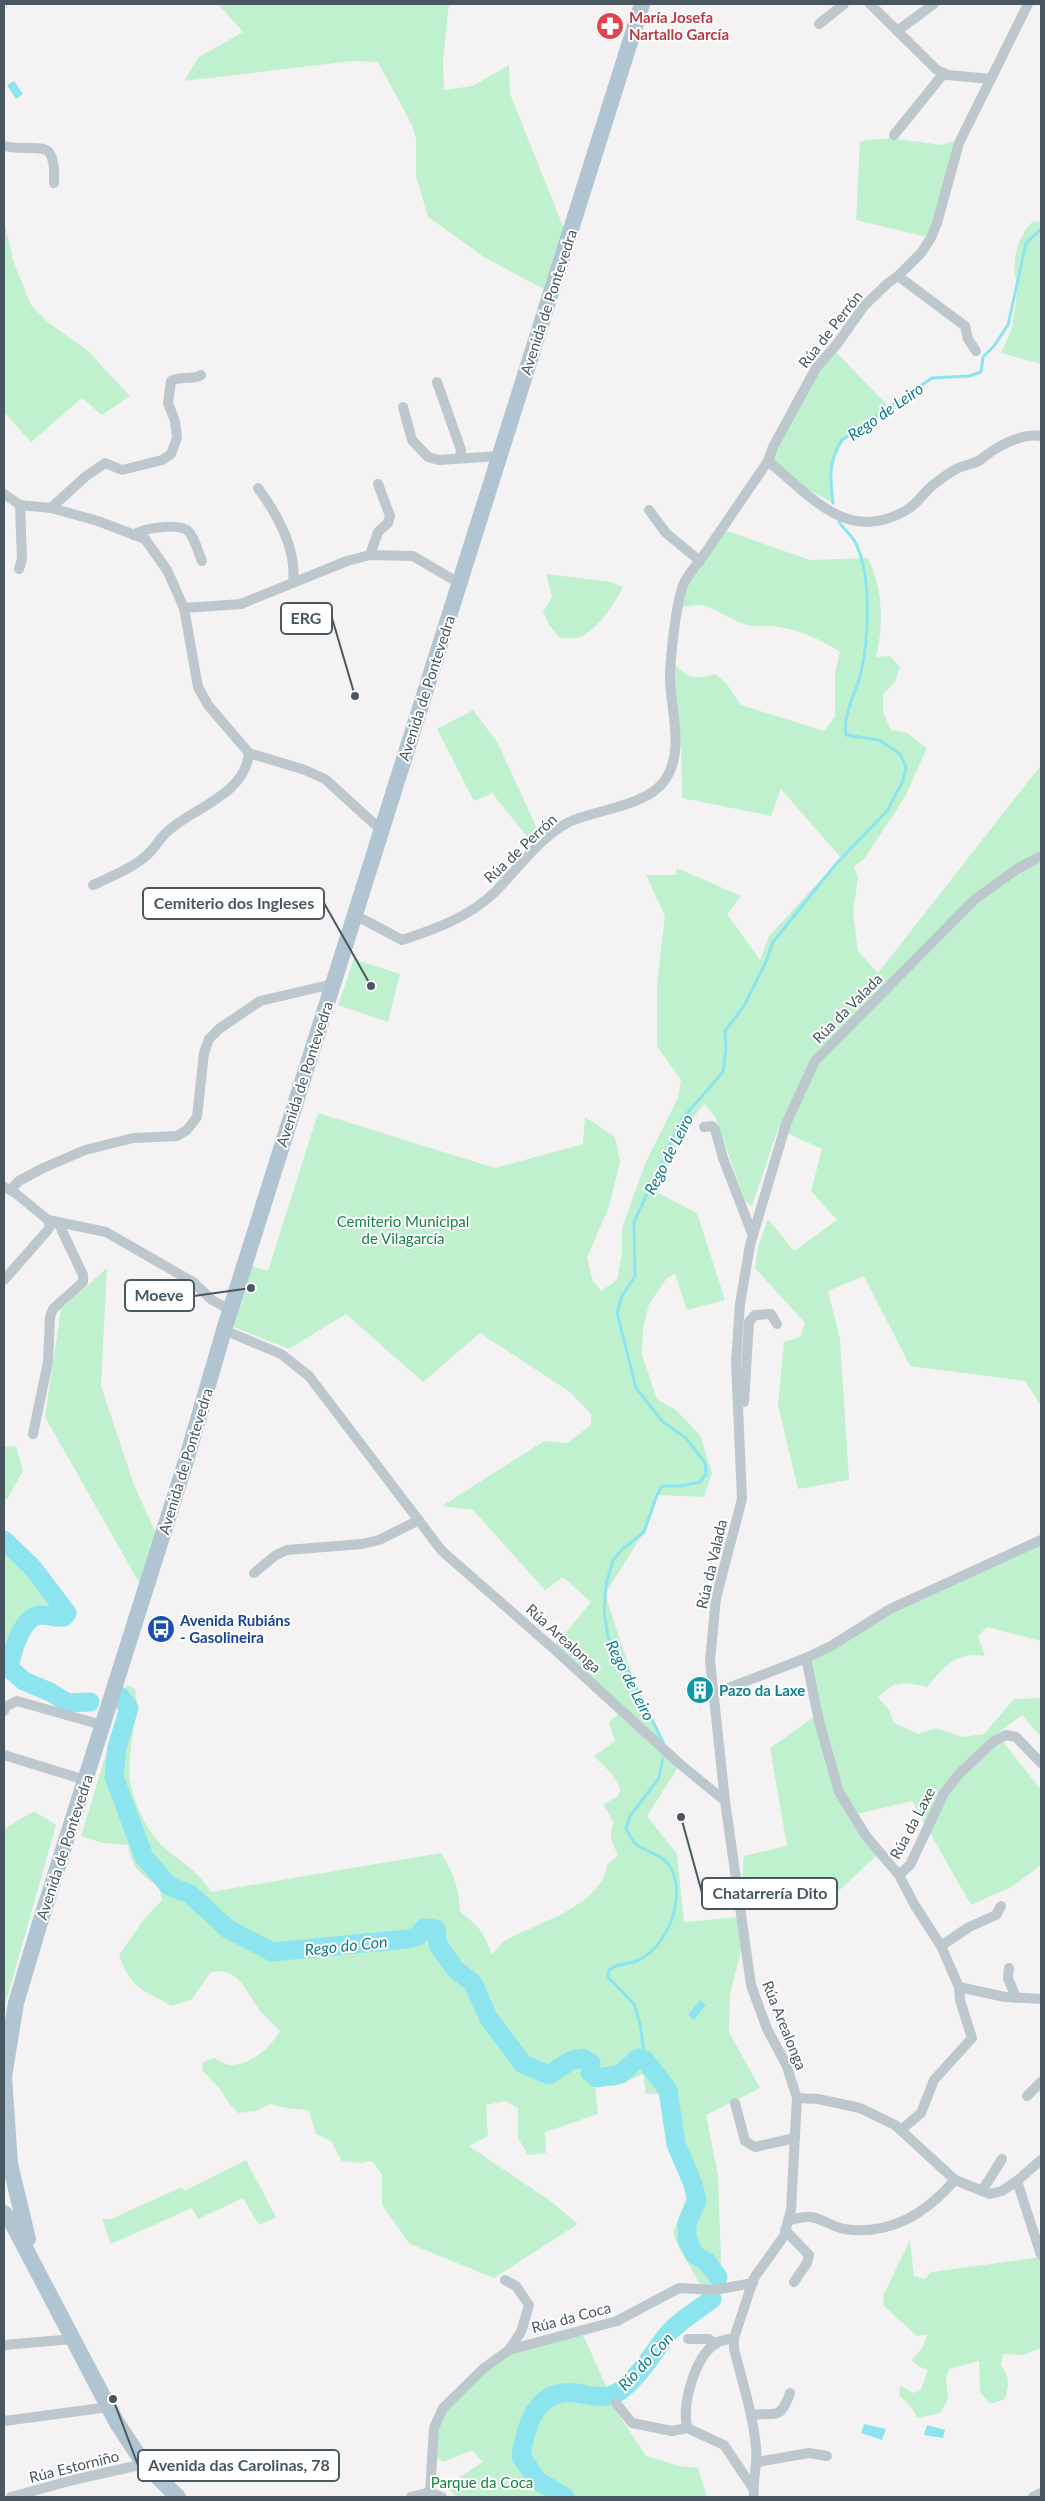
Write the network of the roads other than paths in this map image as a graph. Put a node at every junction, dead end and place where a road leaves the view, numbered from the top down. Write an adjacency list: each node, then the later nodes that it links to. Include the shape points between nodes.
1 (642, 4): 19 (main road, Avenida de Pontevedra)
2 (844, 4): 6 (street)
3 (870, 4): 7 (street)
4 (934, 4): 7 (street)
5 (1028, 4): 9 (street, Rúa de Perrón)
6 (819, 24)
7 (897, 31): 8 (street)
8 (944, 73): 9 (street); 10 (street)
9 (991, 79): 13 (street, Rúa de Perrón, via 959,143 931,238)
10 (894, 135)
11 (4, 146): 12 (street, via 50,152 55,161)
12 (54, 183)
13 (898, 276): 14 (street, via 965,326); 21 (street, Rúa de Perrón, via 864,306 816,368)
14 (976, 351)
15 (201, 375): 26 (street, via 196,378 178,377 171,381 168,403 177,438 171,454 162,460 122,470 105,463 85,476)
16 (437, 382): 20 (street, via 461,450)
17 (403, 407): 20 (street, via 412,440 428,457 439,460)
18 (1041, 436): 21 (street, via 1030,434 986,453 978,461 957,468 906,510 876,524 846,520 831,512)
19 (500, 456): 20 (street); 34 (main road, Avenida de Pontevedra)
20 (460, 458)
21 (768, 461): 31 (street, Rúa de Perrón)
22 (378, 484): 29 (street, via 390,516 388,523 378,532)
23 (258, 488): 33 (street, via 283,530 291,553)
24 (4, 494): 25 (street)
25 (20, 506): 26 (street); 32 (street, via 22,559)
26 (51, 508): 28 (street)
27 (649, 510): 31 (street, via 666,533)
28 (134, 535): 30 (street, via 141,529 183,528 189,532); 35 (street, via 145,539 167,570)
29 (370, 555): 33 (street, via 348,560); 34 (street, via 413,556)
30 (202, 561)
31 (700, 561): 40 (street, Rúa de Perrón, via 684,583 674,635 670,681 675,715 674,759 664,781 642,798 569,822 464,916 432,931 402,940)
32 (19, 569)
33 (293, 583): 35 (street, via 241,604)
34 (460, 583): 37 (main road, Avenida de Pontevedra)
35 (184, 608): 36 (street, via 198,688 208,705)
36 (249, 752): 37 (street, via 325,779); 39 (street, via 248,763 238,782 166,832 147,856 127,870)
37 (381, 830): 40 (main road, Avenida de Pontevedra)
38 (1041, 856): 45 (street, Rúa da Valada, via 974,900 815,1061 786,1124)
39 (94, 885)
40 (355, 915): 41 (main road, Avenida de Pontevedra)
41 (333, 984): 43 (street, via 260,1001 219,1029 209,1039 204,1053 197,1117 187,1130 177,1136 133,1138 85,1150 41,1169); 47 (main road, Avenida de Pontevedra)
42 (704, 1127): 45 (street, via 715,1129)
43 (7, 1189): 44 (street)
44 (53, 1221): 46 (street); 47 (street, via 106,1232 193,1282 212,1300); 51 (street, via 83,1275 83,1282 53,1308 50,1317 48,1362)
45 (753, 1236): 50 (street, Rúa da Valada, via 740,1304 736,1352)
46 (4, 1280)
47 (230, 1310): 49 (main road, Avenida de Pontevedra)
48 (777, 1324): 50 (street, Rúa da Valada, via 771,1314 755,1315 748,1322)
49 (224, 1330): 52 (street, Rúa Arealonga, via 281,1354 309,1376); 58 (main road, Avenida de Pontevedra)
50 (739, 1422): 56 (street, Rúa da Valada, via 742,1498 716,1598 710,1661)
51 (33, 1434)
52 (419, 1520): 54 (street, via 378,1540 362,1544 287,1550); 62 (street, Rúa Arealonga, via 442,1550 680,1764)
53 (1041, 1540): 55 (street, via 890,1609 832,1646)
54 (254, 1573)
55 (806, 1658): 56 (street); 63 (street, via 839,1792 866,1836)
56 (713, 1694): 62 (street, Rúa da Valada)
57 (4, 1711): 58 (street, via 17,1700)
58 (102, 1725): 61 (main road, Avenida de Pontevedra)
59 (4, 1755): 61 (street)
60 (1041, 1764): 63 (street, Rúa da Laxe, via 1016,1737 1006,1736 994,1741 944,1793 910,1865)
61 (85, 1780): 70 (main road, Avenida de Pontevedra, via 18,1993)
62 (726, 1801): 73 (street, Rúa Arealonga, via 751,1985 786,2064)
63 (899, 1875): 65 (street)
64 (1001, 1906): 65 (street, via 996,1915)
65 (941, 1946): 67 (street)
66 (1009, 1968): 68 (street, via 1008,1978)
67 (959, 1987): 68 (street); 75 (street, via 972,2038 934,2080 920,2113)
68 (1016, 1998): 69 (street)
69 (1041, 1998)
70 (4, 2077): 87 (main road, Avenida de Pontevedra, via 10,2164)
71 (1041, 2082): 72 (street)
72 (1027, 2096)
73 (797, 2098): 75 (street, via 860,2108); 76 (street, Rúa Arealonga)
74 (735, 2103): 76 (street, via 748,2145 755,2147)
75 (901, 2130): 79 (street)
76 (795, 2138): 84 (street, Rúa Arealonga)
77 (1002, 2159): 81 (street)
78 (1041, 2160): 80 (street)
79 (955, 2180): 81 (street); 84 (street, via 938,2200 911,2219 871,2230 844,2228 811,2217)
80 (1018, 2181): 81 (street, via 1002,2191 990,2194); 86 (street)
81 (982, 2191)
82 (4, 2192): 83 (main road)
83 (8, 2218): 87 (main road)
84 (788, 2220): 85 (street, Rúa Arealonga)
85 (786, 2230): 89 (street, via 809,2255); 90 (street, Rúa Arealonga)
86 (1041, 2255)
87 (32, 2260): 92 (main road)
88 (505, 2280): 96 (street, Rúa da Coca, via 520,2290 529,2305 526,2320)
89 (794, 2282)
90 (753, 2283): 91 (street, Rúa Arealonga); 96 (street, Rúa da Coca, via 714,2290 679,2288 617,2321)
91 (734, 2338): 94 (street); 100 (street, Rúa Arealonga)
92 (73, 2339): 95 (street); 99 (main road)
93 (688, 2339): 94 (street, via 709,2339)
94 (716, 2344): 102 (street, via 697,2365 690,2391)
95 (4, 2345)
96 (509, 2350): 106 (street, Rúa da Coca, via 484,2368 444,2408 434,2428)
97 (790, 2393): 100 (street, via 784,2410 779,2414)
98 (616, 2403): 102 (street, Rúa Arealonga, via 632,2423 672,2431)
99 (108, 2407): 101 (street); 105 (main road)
100 (751, 2415): 104 (street, Rúa Arealonga)
101 (4, 2421)
102 (687, 2428): 107 (street, Rúa Arealonga, via 724,2444)
103 (826, 2456): 104 (street, via 809,2453)
104 (757, 2462): 107 (street, Rúa Arealonga)
105 (144, 2464): 109 (street, Rúa Estorniño); 110 (main road)
106 (430, 2492): 111 (street); 112 (street)
107 (754, 2492)
108 (1041, 2493): 113 (street)
109 (11, 2497)
110 (178, 2497)
111 (411, 2497)
112 (442, 2497)
113 (1033, 2497)

